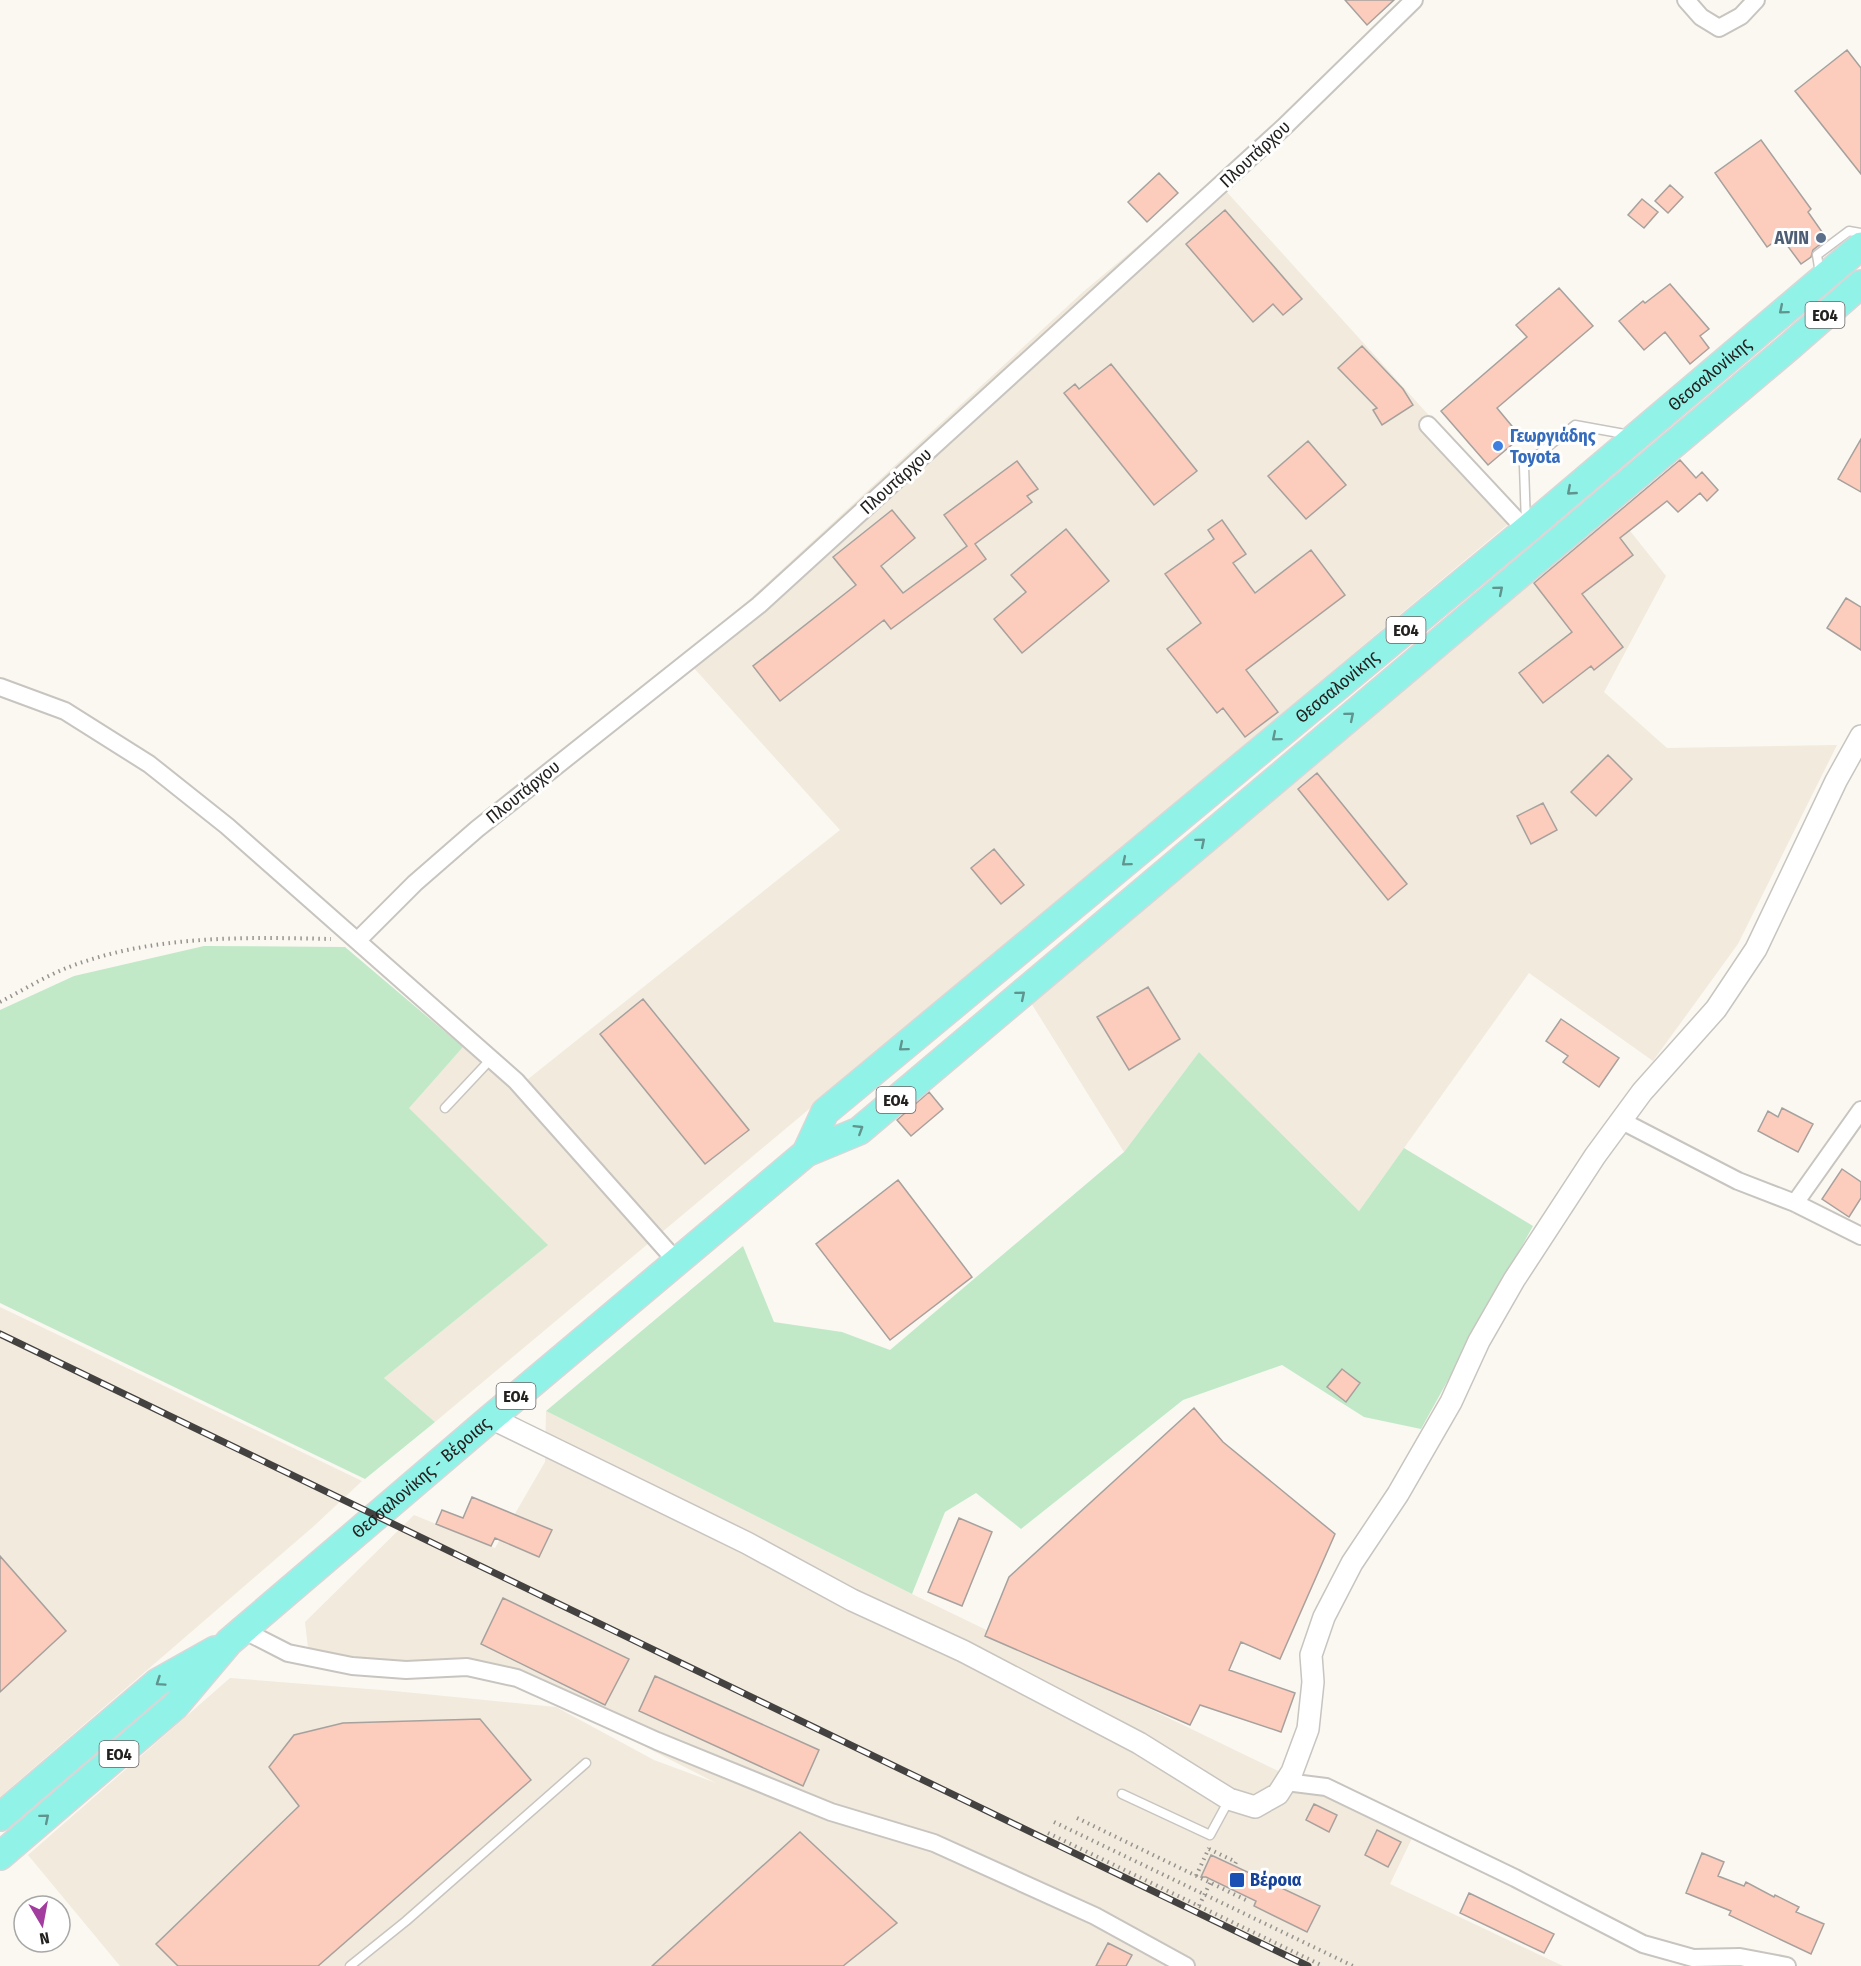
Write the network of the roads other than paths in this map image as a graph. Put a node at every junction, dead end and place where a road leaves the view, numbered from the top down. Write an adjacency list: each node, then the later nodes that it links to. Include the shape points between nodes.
1 (1414, 0): 13 (street, Πλουτάρχου, via 1285,126 759,605 477,829)
2 (1686, 0): 3 (street, via 1701,17 1719,28 1740,16)
3 (1756, 0)
4 (1861, 233): 6 (lane, via 1849,231 1817,255)
5 (1861, 246): 6 (main road, Θεσσαλονίκης / ΕΟ4)
6 (1820, 280): 9 (main road, Θεσσαλονίκης / ΕΟ4, one-way to 9)
7 (1861, 284): 15 (main road, Θεσσαλονίκης / ΕΟ4, one-way to 7)
8 (1428, 425): 10 (street)
9 (1636, 436): 10 (main road, Θεσσαλονίκης / ΕΟ4, one-way to 10); 10 (lane, via 1575,425 1524,466)
10 (1526, 530): 14 (main road, Θεσσαλονίκης / ΕΟ4, one-way to 14)
11 (0, 687): 13 (street, via 65,711 149,764)
12 (1861, 736): 19 (street, via 1756,949 1716,1009 1642,1092)
13 (358, 940): 16 (street)
14 (948, 1009): 20 (main road, Θεσσαλονίκης - Βέροιας / ΕΟ4, one-way to 20, via 825,1112)
15 (976, 1033): 20 (main road, Θεσσαλονίκης - Βέροιας / ΕΟ4, one-way to 15, via 859,1131)
16 (491, 1059): 17 (lane); 23 (street, via 516,1081)
17 (445, 1108)
18 (1861, 1110): 21 (street)
19 (1622, 1121): 21 (street, via 1738,1181); 27 (street, via 1514,1280 1439,1422 1352,1563 1324,1617 1311,1655 1313,1682 1308,1729)
20 (806, 1153): 23 (main road, Θεσσαλονίκης - Βέροιας / ΕΟ4)
21 (1795, 1203): 22 (street)
22 (1861, 1236)
23 (676, 1263): 24 (main road, Θεσσαλονίκης - Βέροιας / ΕΟ4)
24 (490, 1418): 25 (main road, Θεσσαλονίκης - Βέροιας / ΕΟ4); 29 (street, via 747,1543 852,1600 963,1651 1139,1743)
25 (236, 1636): 30 (main road, Θεσσαλονίκης - Βέροιας / ΕΟ4, one-way to 30, via 158,1682); 31 (main road, Θεσσαλονίκης - Βέροιας / ΕΟ4, one-way to 25, via 176,1706); 32 (street, via 288,1653 352,1666 406,1670 467,1667 517,1678 831,1812 934,1844 1095,1916)
26 (586, 1763): 33 (lane)
27 (1286, 1782): 29 (street, via 1278,1794 1255,1807); 34 (street, via 1326,1787 1643,1944 1693,1958 1740,1957)
28 (1122, 1794): 29 (lane, via 1210,1835)
29 (1229, 1799)
30 (0, 1816)
31 (0, 1856)
32 (1178, 1964)
33 (350, 1966)
34 (1787, 1966)

